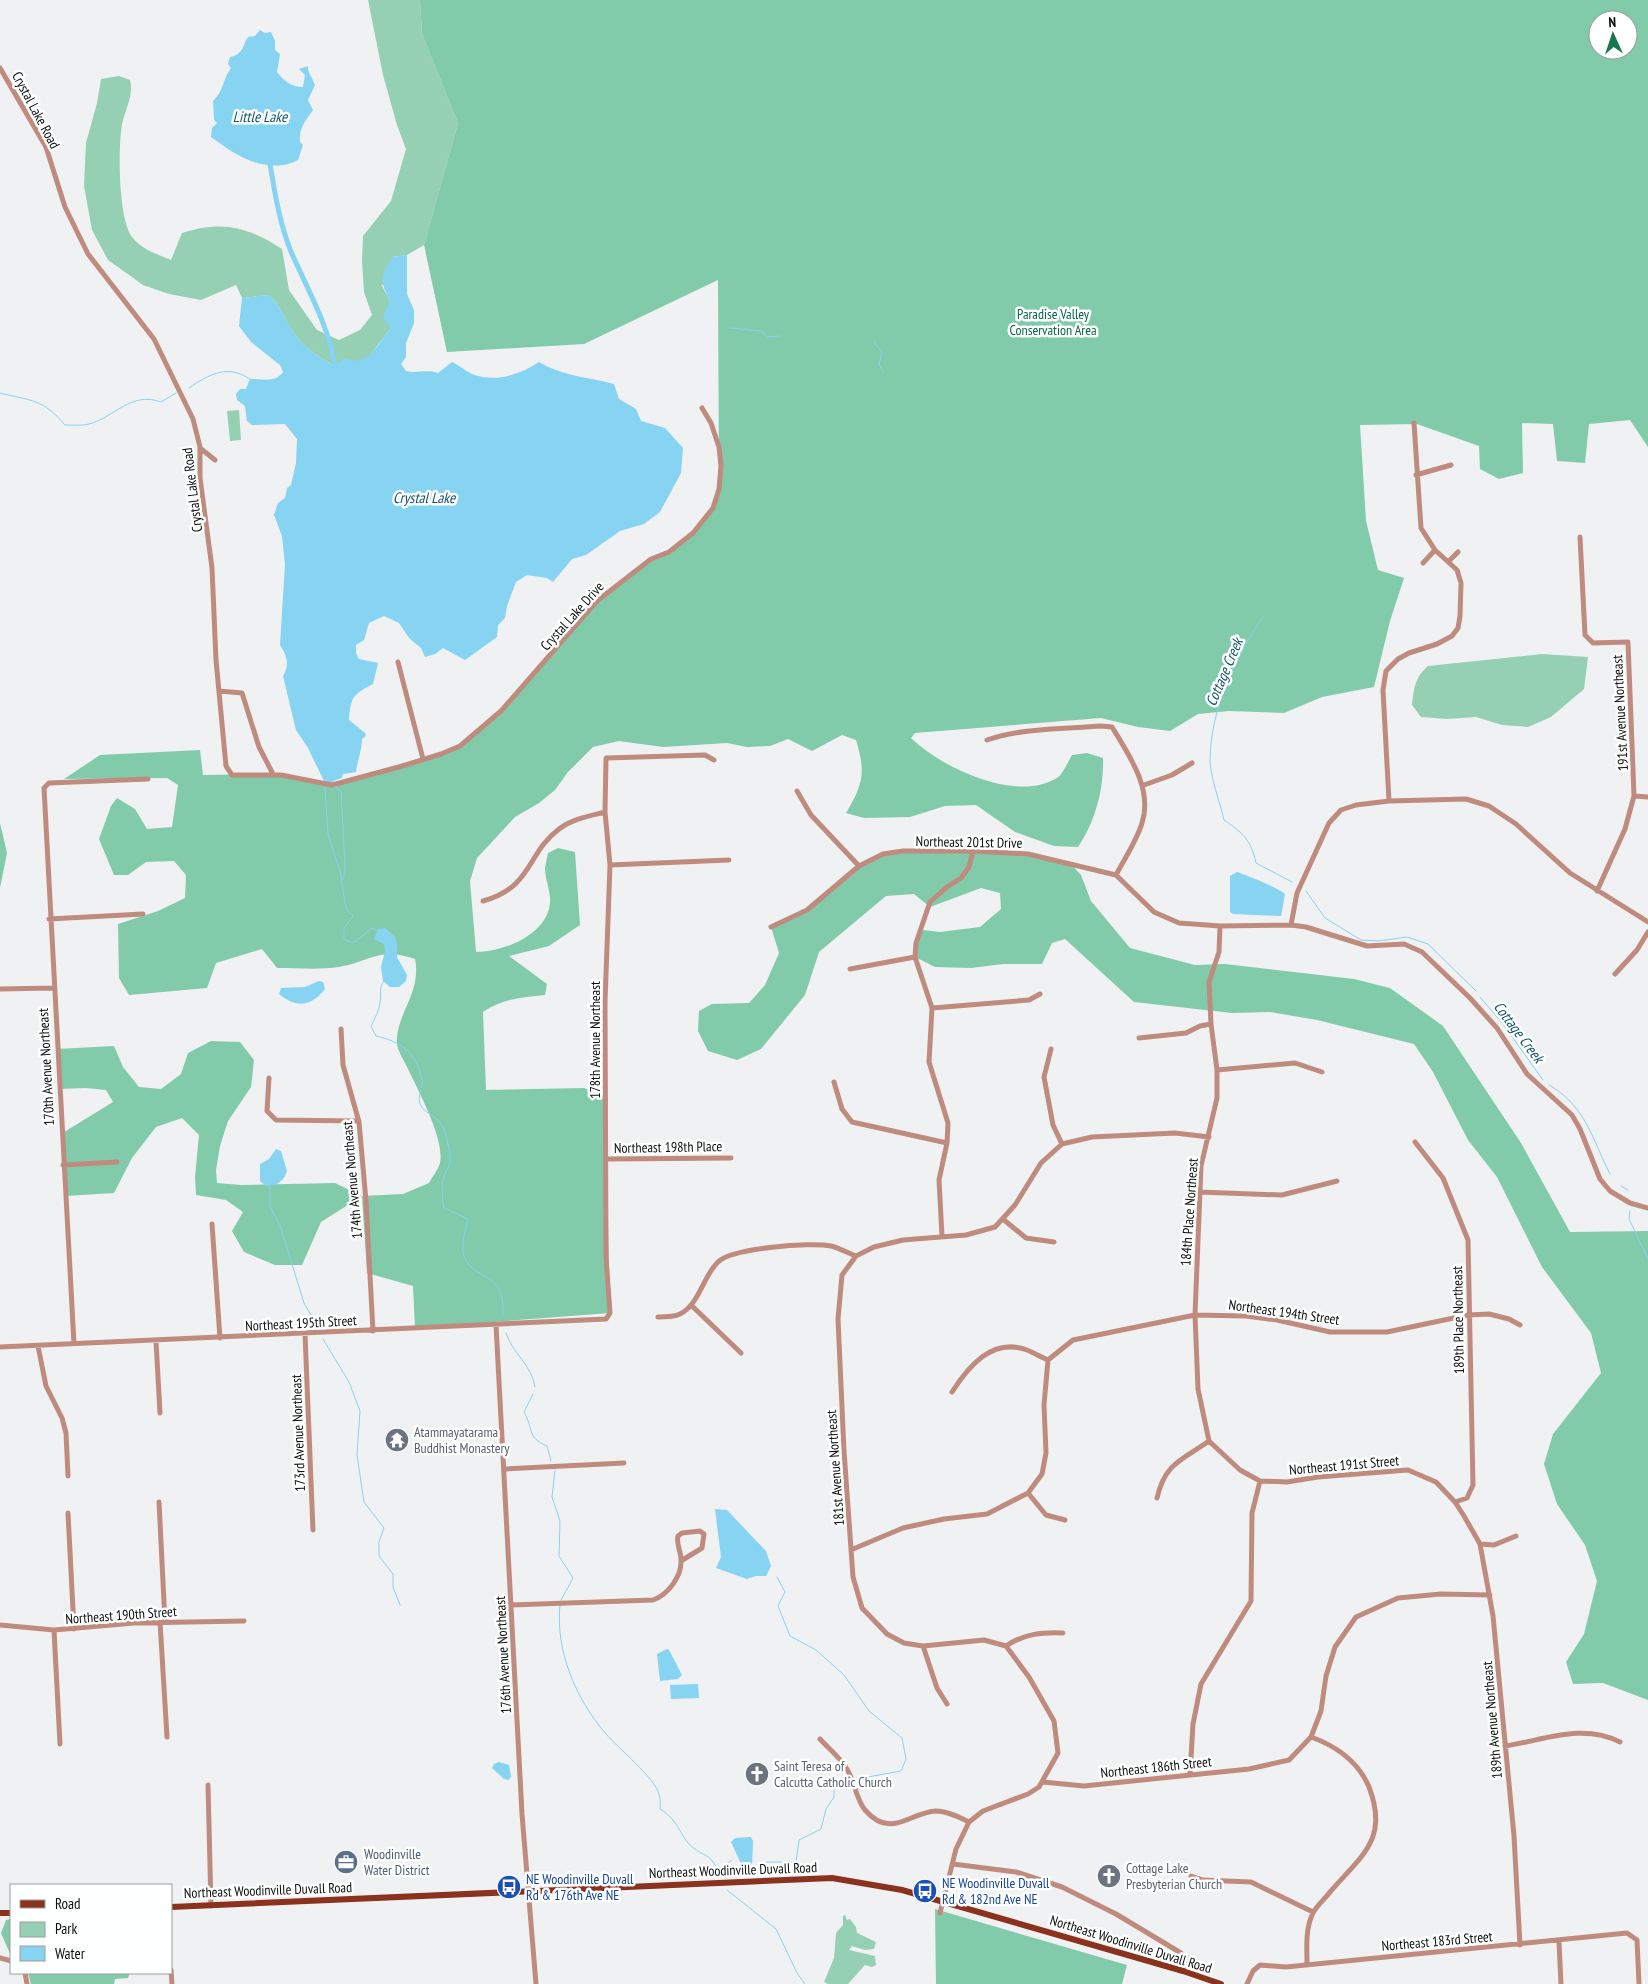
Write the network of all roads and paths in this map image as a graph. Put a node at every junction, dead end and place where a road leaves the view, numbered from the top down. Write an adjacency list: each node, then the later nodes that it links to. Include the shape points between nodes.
1 (0, 68): 4 (street, Crystal Lake Road, via 46,147 65,207 88,254 154,339 171,371 193,419)
2 (702, 408): 16 (street, Crystal Lake Drive, via 711,422 721,466 719,489 708,515 693,533 668,552 651,559 597,601 501,711 460,746)
3 (1414, 423): 7 (street)
4 (200, 447): 5 (street); 14 (street, Crystal Lake Road, via 200,478 212,568)
5 (215, 460)
6 (1451, 465): 7 (street)
7 (1416, 474): 9 (street, via 1421,528)
8 (1580, 537): 24 (street, 191st Avenue Northeast, via 1585,635 1592,643 1628,642)
9 (1435, 550): 11 (street); 12 (street)
10 (1458, 552): 11 (street)
11 (1449, 561): 26 (street, via 1457,570 1461,583 1458,628 1452,636 1437,644 1398,659 1386,671 1383,690)
12 (1423, 563)
13 (398, 662): 16 (street)
14 (219, 690): 20 (street, via 242,694 259,747); 20 (street, Crystal Lake Road, via 228,770 238,776)
15 (987, 740): 22 (street, via 1012,733 1112,727)
16 (423, 759): 18 (street, Crystal Lake Drive)
17 (714, 760): 27 (street, 178th Avenue Northeast, via 705,755 606,758)
18 (412, 763): 20 (street, Crystal Lake Road, via 334,785)
19 (1192, 763): 22 (street, via 1172,775)
20 (273, 774)
21 (148, 779): 36 (street, 170th Avenue Northeast, via 49,784 44,788)
22 (1144, 785): 32 (street, via 1142,824)
23 (797, 790): 31 (street, via 811,815)
24 (1634, 796): 25 (street); 33 (street, 191st Avenue Northeast, via 1625,829)
25 (1648, 797)
26 (1389, 801): 33 (street, via 1466,799 1489,806 1516,824 1570,873); 38 (street, via 1341,810 1328,823 1297,893)
27 (605, 812): 30 (street, 178th Avenue Northeast); 34 (street, via 584,816 558,830 545,842 521,879 501,895)
28 (973, 851): 31 (street, Northeast 201st Drive, via 903,851 883,854); 32 (street, Northeast 201st Drive, via 1028,854); 42 (street, via 969,868 961,878 930,902 918,934)
29 (729, 860): 30 (street)
30 (610, 866): 63 (street, 178th Avenue Northeast)
31 (858, 866): 40 (street, Northeast 201st Drive, via 807,910)
32 (1116, 875): 39 (street, via 1165,919)
33 (1597, 891): 37 (street)
34 (483, 901)
35 (143, 914): 36 (street)
36 (50, 919): 45 (street, 170th Avenue Northeast)
37 (1648, 922)
38 (1291, 925): 39 (street); 68 (street, via 1367,946 1404,944 1431,959 1497,1028 1527,1074 1572,1115 1602,1182 1630,1203)
39 (1220, 926): 49 (street, 184th Place Northeast, via 1219,952 1209,982)
40 (771, 927)
41 (1648, 932): 44 (street)
42 (916, 957): 43 (street); 48 (street)
43 (850, 969)
44 (1615, 974)
45 (53, 988): 46 (street); 65 (street, 170th Avenue Northeast)
46 (0, 989)
47 (1040, 994): 48 (street, via 1029,1000)
48 (932, 1008): 60 (street, via 928,1062 948,1123)
49 (1211, 1024): 51 (street, via 1165,1037); 53 (street, 184th Place Northeast)
50 (341, 1029): 57 (street, 174th Avenue Northeast, via 343,1064)
51 (1140, 1038)
52 (1051, 1049): 61 (street, via 1044,1077 1053,1125)
53 (1217, 1070): 54 (street, via 1295,1063); 58 (street, 184th Place Northeast, via 1217,1098)
54 (1322, 1072)
55 (268, 1078): 57 (street, via 267,1111 276,1120)
56 (834, 1082): 60 (street, via 842,1109 852,1122)
57 (358, 1121): 81 (street, 174th Avenue Northeast)
58 (1209, 1137): 61 (street, via 1175,1133 1092,1137); 67 (street, 184th Place Northeast, via 1200,1166)
59 (1415, 1142): 76 (street, 189th Place Northeast, via 1443,1178 1468,1240)
60 (947, 1143): 71 (street, via 939,1180)
61 (1062, 1144): 69 (street, via 1041,1163)
62 (731, 1158): 63 (street, Northeast 198th Place)
63 (606, 1160): 78 (street, 178th Avenue Northeast, via 606,1257 610,1313)
64 (116, 1162): 65 (street)
65 (63, 1164): 85 (street, 170th Avenue Northeast)
66 (1337, 1181): 67 (street, via 1282,1195)
67 (1199, 1192): 75 (street, 184th Place Northeast)
68 (1648, 1208)
69 (1004, 1220): 71 (street, via 982,1232); 72 (street, via 1026,1238)
70 (212, 1224): 83 (street)
71 (942, 1236): 73 (street, via 889,1243)
72 (1054, 1242)
73 (856, 1256): 74 (street, via 832,1246 816,1245 735,1254 720,1259 712,1267); 106 (street, 181st Avenue Northeast, via 842,1275 838,1319 844,1451)
74 (691, 1305): 77 (street, via 678,1315); 88 (street)
75 (1196, 1315): 76 (street, Northeast 194th Street, via 1246,1316 1330,1332 1387,1332); 89 (street, Northeast 194th Street, via 1073,1340); 92 (street, 184th Place Northeast, via 1198,1389)
76 (1468, 1315): 80 (street, Northeast 194th Street, via 1489,1314); 100 (street, 189th Place Northeast, via 1473,1485 1466,1498)
77 (658, 1318)
78 (604, 1320): 79 (street, Northeast 195th Street)
79 (496, 1325): 81 (street, Northeast 195th Street); 94 (street, 176th Avenue Northeast)
80 (1520, 1325)
81 (373, 1330): 82 (street, Northeast 195th Street)
82 (305, 1334): 83 (street, Northeast 195th Street); 103 (street, 173rd Avenue Northeast)
83 (220, 1338): 84 (street, Northeast 195th Street)
84 (156, 1341): 85 (street, Northeast 195th Street); 91 (street)
85 (74, 1344): 86 (street, Northeast 195th Street)
86 (38, 1346): 87 (street, Northeast 195th Street); 95 (street, via 46,1386 66,1433)
87 (0, 1347)
88 (740, 1352)
89 (1048, 1360): 90 (street, via 1026,1350 997,1349 973,1363); 97 (street, via 1044,1405 1046,1453 1042,1474)
90 (952, 1392)
91 (160, 1413)
92 (1209, 1441): 96 (street, via 1231,1462); 98 (street, via 1170,1467)
93 (624, 1463): 94 (street)
94 (505, 1469): 109 (street, 176th Avenue Northeast)
95 (68, 1476)
96 (1260, 1481): 100 (street, Northeast 191st Street, via 1287,1482 1408,1470 1436,1482); 125 (street, via 1252,1513 1251,1601 1201,1684 1193,1724)
97 (1028, 1493): 102 (street, via 1046,1515); 106 (street, via 987,1514 903,1528)
98 (1157, 1498)
99 (160, 1502): 111 (street)
100 (1455, 1502): 105 (street, 189th Avenue Northeast)
101 (68, 1513): 113 (street)
102 (1065, 1520)
103 (313, 1530)
104 (1516, 1536): 105 (street, via 1494,1545)
105 (1480, 1544): 108 (street, 189th Avenue Northeast)
106 (853, 1549): 116 (street, 181st Avenue Northeast, via 853,1577 862,1608 887,1634 904,1643)
107 (681, 1561): 107 (street, via 678,1536 700,1531 704,1534 702,1548); 109 (street, via 668,1591 653,1600)
108 (1490, 1595): 120 (street, via 1411,1596 1389,1601 1356,1617 1335,1646 1321,1710); 124 (street, 189th Avenue Northeast)
109 (511, 1605): 131 (street, 176th Avenue Northeast)
110 (244, 1621): 111 (street, Northeast 190th Street)
111 (163, 1622): 113 (street, Northeast 190th Street); 119 (street)
112 (0, 1625): 114 (street, Northeast 190th Street)
113 (74, 1629): 114 (street, Northeast 190th Street)
114 (54, 1630): 123 (street)
115 (1063, 1633): 117 (street, via 1027,1635)
116 (922, 1646): 117 (street, 181st Avenue Northeast, via 984,1640); 118 (street)
117 (1006, 1646): 126 (street, via 1029,1676 1054,1721 1058,1753)
118 (946, 1704)
119 (167, 1737)
120 (1311, 1737): 125 (street, Northeast 186th Street, via 1289,1760 1249,1769); 135 (street, via 1333,1745 1356,1766 1367,1784 1376,1816 1372,1842)
121 (820, 1740): 128 (street, via 843,1764 859,1801 874,1817 896,1824 941,1811)
122 (1620, 1742): 124 (street, via 1583,1732)
123 (60, 1744)
124 (1505, 1746): 138 (street, 189th Avenue Northeast)
125 (1190, 1774): 126 (street, Northeast 186th Street, via 1084,1786)
126 (1043, 1782): 128 (street, via 1028,1794 983,1811)
127 (208, 1785): 133 (street)
128 (969, 1822): 129 (street)
129 (953, 1864): 132 (street); 139 (street, via 1016,1872 1062,1887 1116,1914)
130 (1191, 1876): 135 (street, via 1203,1880 1251,1882)
131 (527, 1891): 132 (main road, Northeast Woodinville Duvall Road, via 832,1878 878,1884); 133 (main road, Northeast Woodinville Duvall Road); 143 (street, 176th Avenue Northeast)
132 (944, 1902): 136 (street); 142 (main road, Northeast Woodinville Duvall Road)
133 (211, 1906): 134 (main road, Northeast Woodinville Duvall Road)
134 (172, 1907)
135 (1313, 1912): 140 (street, via 1308,1928)
136 (940, 1913)
137 (1559, 1942): 138 (street, Northeast 183rd Street); 146 (street); 147 (street, Northeast 183rd Street, via 1627,1933 1637,1940)
138 (1520, 1945): 140 (street, Northeast 183rd Street)
139 (1181, 1953): 141 (street); 142 (street, via 1185,1963)
140 (1307, 1965): 145 (street, Northeast 183rd Street, via 1260,1965 1252,1971)
141 (1209, 1969)
142 (1183, 1971): 144 (main road, Northeast Woodinville Duvall Road)
143 (536, 1984)
144 (1221, 1984)
145 (1247, 1984)
146 (1561, 1984)
147 (1638, 1984)

